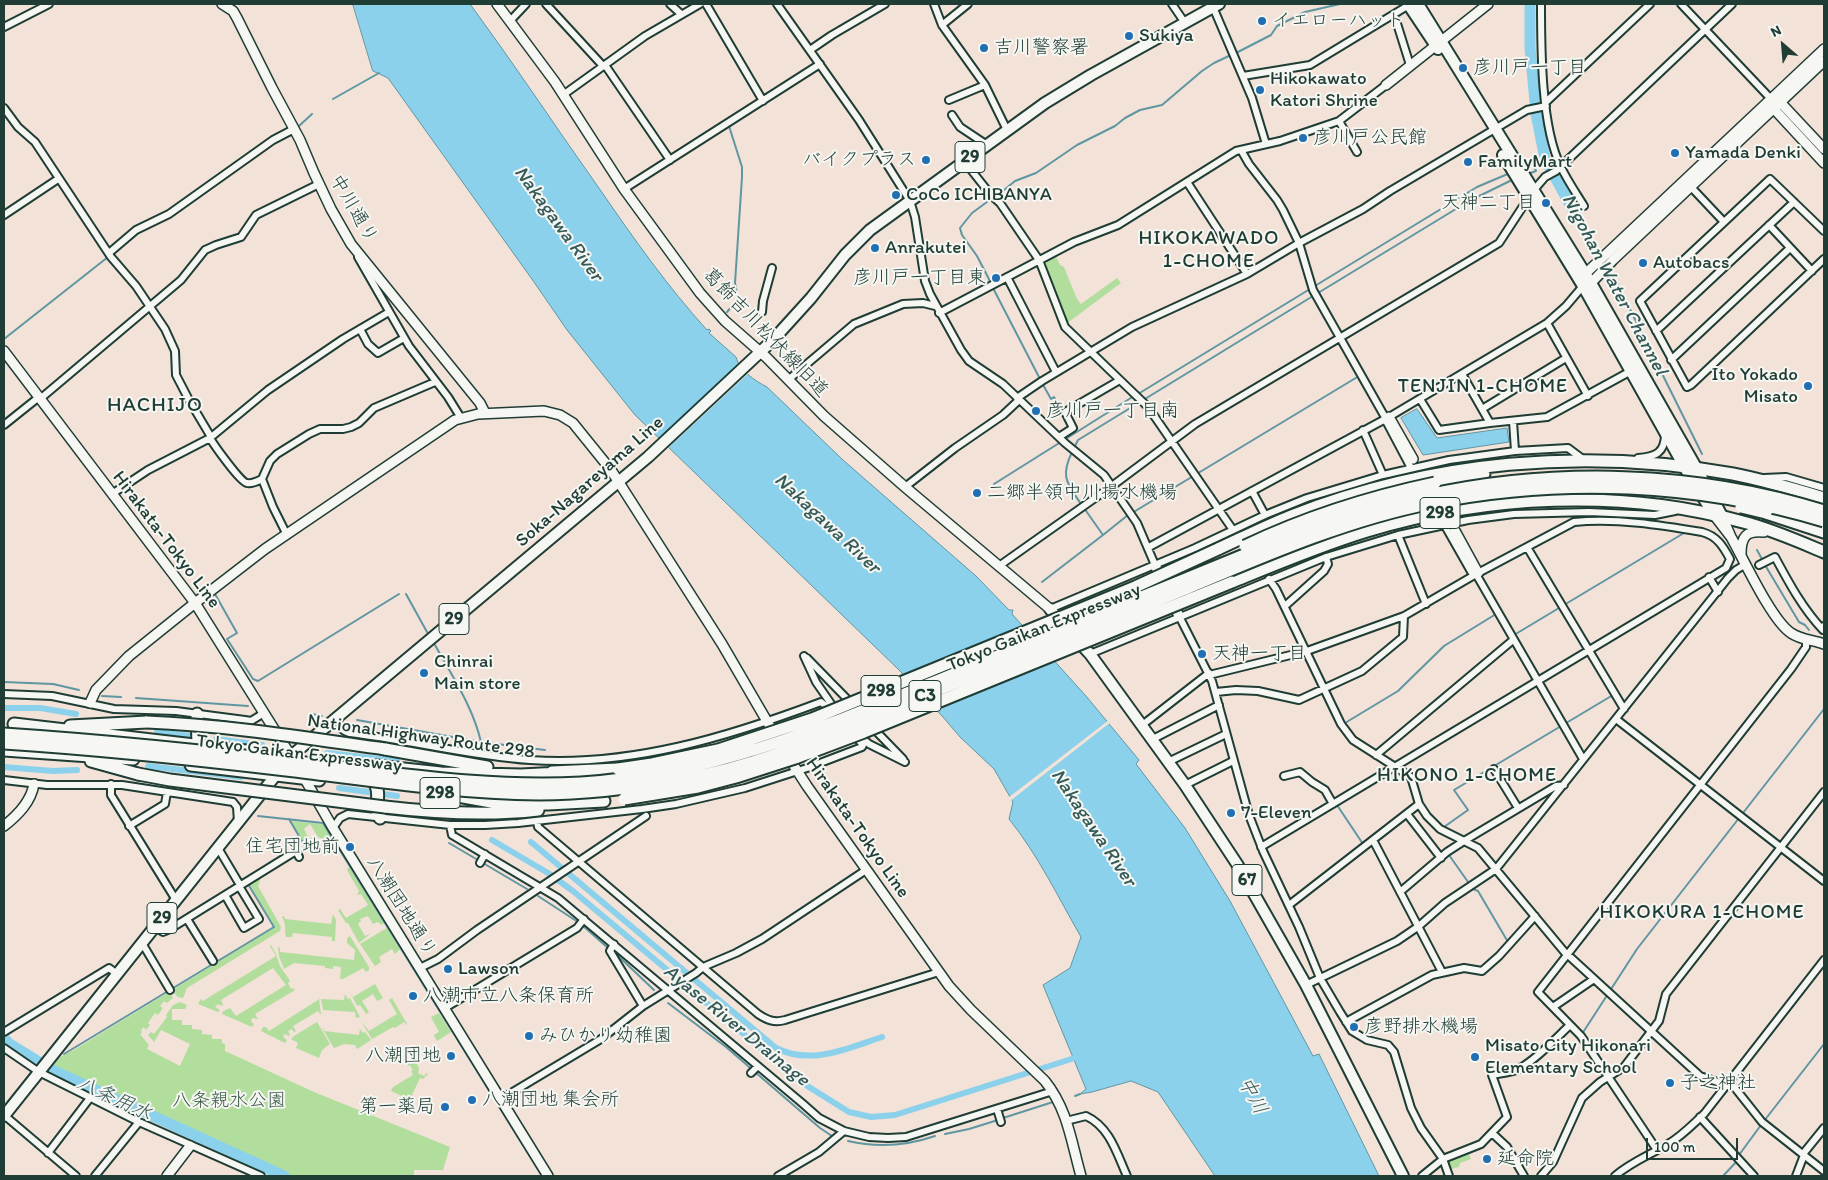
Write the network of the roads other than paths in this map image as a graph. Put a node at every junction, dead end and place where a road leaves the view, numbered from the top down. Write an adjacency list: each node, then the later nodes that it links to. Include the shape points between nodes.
1 (49, 4): 26 (street)
2 (222, 4): 47 (street, 中川通り, via 233,11)
3 (497, 4): 23 (street, 葛飾吉川松伏線旧道)
4 (526, 4): 23 (street)
5 (546, 4): 34 (street)
6 (670, 4): 21 (street)
7 (700, 4): 21 (street)
8 (706, 4): 41 (street)
9 (777, 4): 30 (street)
10 (885, 4): 30 (street)
11 (934, 4): 25 (street)
12 (968, 4): 25 (street)
13 (1172, 4): 24 (street)
14 (1412, 4): 22 (street); 28 (main road)
15 (1488, 4): 28 (street)
16 (1541, 4): 42 (street)
17 (1650, 4): 42 (street)
18 (1681, 4): 27 (street)
19 (1732, 4): 27 (street)
20 (1216, 5): 24 (main road, Soka-Nagareyama Line / 29); 35 (street)
21 (681, 14): 34 (street)
22 (1394, 14): 33 (street); 35 (street, via 1310,65)
23 (510, 22): 38 (street, 葛飾吉川松伏線旧道)
24 (1185, 23): 48 (main road, Soka-Nagareyama Line / 29, via 1072,86)
25 (942, 25): 36 (street)
26 (4, 27)
27 (1705, 29): 39 (street); 58 (street)
28 (1438, 43): 33 (street); 49 (main road)
29 (1824, 49): 39 (street)
30 (810, 50): 32 (street)
31 (1824, 60): 43 (street)
32 (820, 64): 41 (street); 65 (street)
33 (1410, 65): 37 (street)
34 (604, 66): 38 (street); 55 (street)
35 (1243, 76): 50 (street)
36 (984, 85): 40 (street); 48 (street)
37 (1386, 85): 46 (street)
38 (563, 95): 63 (street, 葛飾吉川松伏線旧道)
39 (1771, 99): 43 (street); 82 (street)
40 (949, 100)
41 (764, 101): 55 (street)
42 (1546, 104): 49 (street, via 1527,110); 58 (street)
43 (1777, 106): 52 (street); 57 (street); 62 (street)
44 (4, 108): 59 (street, via 35,142)
45 (952, 115): 51 (street, via 960,128)
46 (1339, 121): 50 (street); 54 (street)
47 (294, 129): 61 (street, 中川通り); 75 (street, via 273,140 169,214 136,230)
48 (1007, 130): 51 (main road, Soka-Nagareyama Line / 29)
49 (1492, 131): 64 (main road); 72 (street, via 1363,209)
50 (1266, 144): 53 (street)
51 (987, 145): 56 (main road, Soka-Nagareyama Line / 29)
52 (1824, 149)
53 (1241, 150): 60 (street); 72 (street, via 1277,200)
54 (1357, 152)
55 (670, 160): 63 (street)
56 (964, 161): 65 (main road, Soka-Nagareyama Line / 29); 77 (street, via 1000,203)
57 (1824, 163)
58 (1558, 169): 64 (street, via 1545,177); 67 (street)
59 (58, 179): 68 (street); 75 (street)
60 (1187, 182): 77 (street, via 1118,225); 80 (street)
61 (318, 184): 73 (street, 中川通り); 83 (street, via 256,215 241,236 205,250 181,280)
62 (1691, 188): 69 (street); 82 (street)
63 (624, 189): 95 (street, 葛飾吉川松伏線旧道, via 700,294)
64 (1531, 194): 82 (main road); 92 (street, via 1498,243)
65 (910, 201): 84 (street, via 925,281); 95 (main road, Soka-Nagareyama Line / 29, via 857,242 803,308)
66 (1794, 202): 69 (street, via 1770,179); 70 (street); 71 (street)
67 (1584, 206)
68 (4, 215)
69 (1724, 222): 90 (street, via 1640,300)
70 (1769, 225): 74 (street); 90 (street)
71 (1824, 230)
72 (1299, 242): 80 (street); 92 (street, via 1313,290)
73 (351, 244): 85 (street); 109 (street, 中川通り)
74 (1790, 248): 79 (street); 97 (street)
75 (109, 253): 83 (street)
76 (1824, 259): 79 (street)
77 (1039, 260): 81 (street); 94 (street, via 1065,328)
78 (772, 268): 86 (street)
79 (1812, 271): 97 (street, via 1691,385 1686,387)
80 (1247, 274): 94 (street, via 1132,326)
81 (1007, 277): 87 (street); 99 (street)
82 (1586, 281): 88 (street); 98 (main road); 125 (main road)
83 (150, 306): 105 (street); 117 (street, via 172,342 179,382)
84 (935, 306): 87 (street); 101 (street, via 903,304 854,324)
85 (389, 312): 89 (street); 91 (street)
86 (762, 312)
87 (939, 313): 106 (street, via 969,361)
88 (1547, 323): 96 (street); 100 (street)
89 (360, 329): 91 (street, via 368,344 378,353); 117 (street, via 268,390)
90 (1656, 331): 97 (street)
91 (404, 338): 103 (street)
92 (1339, 339): 111 (street); 119 (street, via 1195,424)
93 (4, 351): 105 (street, Hirakata-Tokyo Line)
94 (1091, 352): 99 (street); 102 (street)
95 (758, 354): 101 (street, 葛飾吉川松伏線旧道); 129 (main road, Soka-Nagareyama Line / 29)
96 (1566, 358): 104 (street); 108 (street)
97 (1672, 360)
98 (1631, 371): 104 (street); 116 (main road)
99 (1056, 372): 106 (street)
100 (1462, 374): 107 (street); 108 (street)
101 (788, 380): 131 (street, 葛飾吉川松伏線旧道)
102 (1120, 380): 118 (street, via 1066,412 1074,428); 119 (street, via 1148,407)
103 (435, 382): 110 (street); 127 (street, via 374,408 351,427 320,429 308,434 277,454)
104 (1588, 396): 112 (street, via 1548,417)
105 (40, 398): 114 (street); 135 (street, Hirakata-Tokyo Line)
106 (1018, 399): 118 (street); 131 (street, via 1003,415)
107 (1420, 399): 111 (street); 113 (street, via 1439,430)
108 (1482, 408): 113 (street)
109 (485, 413): 110 (street, Hirakata-Tokyo Line); 129 (street, Hirakata-Tokyo Line, via 544,411 560,415 577,427)
110 (461, 418): 147 (street)
111 (1387, 418): 115 (street); 124 (street)
112 (1513, 421): 113 (street); 120 (street)
113 (1490, 423)
114 (4, 425)
115 (1363, 430): 126 (street); 134 (street)
116 (1664, 432): 123 (street, via 1665,442 1654,456); 125 (main road)
117 (210, 437): 127 (street, via 220,455 244,483); 135 (street, via 148,470)
118 (1058, 437): 130 (street)
119 (1172, 441): 130 (street); 137 (street)
120 (1515, 451): 122 (street, via 1568,448); 124 (street)
121 (1555, 460): 122 (highway, National Highway Route 298 / 298); 162 (highway, 298, bridge, via 1378,496 1303,521); 208 (highway, National Highway Route 298 / 298, bridge, via 1488,466 1390,484 1291,516 1135,587 812,719 718,750 618,769)
122 (1584, 460): 123 (highway, National Highway Route 298 / 298)
123 (1604, 461): 125 (highway, National Highway Route 298 / 298)
124 (1412, 463): 126 (street)
125 (1691, 468): 128 (highway, National Highway Route 298 / 298); 141 (main road)
126 (1383, 475): 140 (street, via 1307,498)
127 (262, 479): 147 (street)
128 (1756, 479): 133 (street, via 1786,477); 136 (highway, National Highway Route 298 / 298)
129 (619, 482): 187 (main road, Soka-Nagareyama Line / 29); 189 (street, Hirakata-Tokyo Line)
130 (1112, 486): 151 (street, via 1137,523); 157 (street)
131 (905, 487): 157 (street, 葛飾吉川松伏線旧道)
132 (1625, 488): 142 (highway, Tokyo Gaikan Expressway / C3, bridge, via 1757,503); 146 (highway, bridge, via 1739,506); 196 (highway, Tokyo Gaikan Expressway / C3, bridge, via 1547,488 1470,496 1354,523 1247,563 812,742 734,767 658,783 544,794 482,791)
133 (1824, 488)
134 (1252, 491): 137 (street); 140 (street)
135 (112, 494): 164 (street, Hirakata-Tokyo Line)
136 (1824, 498)
137 (1218, 509): 144 (street); 151 (street)
138 (1682, 510): 141 (highway, 298); 143 (street, via 1655,515 1523,514); 221 (highway, 298, bridge, via 1596,500 1531,501 1406,520 1314,549 817,750 698,787)
139 (1824, 511): 162 (highway, Tokyo Gaikan Expressway / C3, bridge, via 1770,496 1680,482 1574,477 1506,482 1425,495 1351,515)
140 (1265, 515): 144 (street)
141 (1718, 516): 149 (highway, 298); 153 (street)
142 (1824, 521)
143 (1444, 524): 148 (street); 159 (street)
144 (1233, 530): 156 (street)
145 (1455, 532): 159 (street)
146 (1824, 532)
147 (287, 535): 164 (street)
148 (1398, 535): 154 (street); 165 (street)
149 (1786, 536): 152 (highway, 298); 153 (street, via 1754,531 1743,539)
150 (1527, 547): 159 (street); 160 (street, via 1574,522 1590,520 1676,528 1710,534 1722,544 1729,563); 174 (street)
151 (1148, 548): 156 (street)
152 (1824, 552)
153 (1741, 554): 155 (street)
154 (1326, 557): 161 (street); 166 (street, via 1328,564 1324,571)
155 (1746, 564): 163 (street, via 1736,570); 172 (street, via 1778,621)
156 (1155, 565): 167 (street); 168 (street)
157 (999, 566): 167 (street, 葛飾吉川松伏線旧道)
158 (1759, 566): 170 (street, via 1775,557 1798,597)
159 (1476, 574): 165 (street); 171 (street)
160 (1709, 577): 163 (street); 174 (street)
161 (1269, 579): 166 (street); 168 (street)
162 (1154, 592): 193 (highway, Tokyo Gaikan Expressway / C3, bridge, via 776,744 702,765 623,779 542,784 480,782 202,751)
163 (1718, 592): 184 (street)
164 (195, 603): 182 (street, via 129,656 96,690); 185 (street, Hirakata-Tokyo Line)
165 (1426, 604): 169 (street)
166 (1284, 606): 175 (street)
167 (1050, 609): 176 (main road, 67)
168 (1179, 616): 176 (street); 177 (street)
169 (1404, 616): 175 (street); 179 (street, via 1404,638 1352,677)
170 (1824, 628): 173 (street)
171 (1513, 640): 178 (street); 200 (street)
172 (1806, 640): 173 (street); 215 (street, via 1806,647 1791,669)
173 (1822, 643)
174 (1588, 650): 178 (street); 184 (street)
175 (1306, 651): 177 (street); 179 (street)
176 (1090, 654): 192 (main road, 67)
177 (1209, 674): 180 (street); 192 (street)
178 (1537, 681): 202 (street); 205 (street)
179 (1324, 689): 180 (street, via 1299,700 1258,691); 200 (street, via 1349,735)
180 (1216, 692): 183 (street)
181 (4, 694): 182 (street, via 52,696)
182 (90, 704): 186 (street, via 114,709)
183 (1219, 705): 194 (street); 195 (street)
184 (1624, 709): 188 (street)
185 (264, 713): 186 (street, via 251,721); 201 (street, Hirakata-Tokyo Line)
186 (197, 714): 197 (highway)
187 (337, 716): 189 (street, via 339,726 350,733 496,757 550,761 606,759 656,751); 201 (main road, Soka-Nagareyama Line / 29)
188 (1616, 719): 202 (street); 215 (street)
189 (768, 722): 190 (street, via 821,702); 207 (street, Hirakata-Tokyo Line)
190 (842, 723): 190 (street, via 816,682 804,656 906,762 869,744); 207 (street, via 862,747)
191 (9, 724): 197 (highway, 298); 208 (highway, National Highway Route 298 / 298, bridge, via 176,723 385,749 478,766)
192 (1141, 726): 195 (main road, 67)
193 (4, 734)
194 (1226, 734): 203 (street); 204 (street)
195 (1151, 740): 204 (main road, 67)
196 (4, 743)
197 (198, 745): 201 (highway, 298)
198 (4, 750): 199 (highway, 298)
199 (68, 755): 209 (highway, 298, via 141,759); 221 (highway, 298, bridge, via 138,774 179,781 447,813 533,811)
200 (1376, 755): 205 (street)
201 (291, 756): 208 (highway, 298, via 441,773); 209 (main road, Soka-Nagareyama Line / 29); 211 (street, 八潮団地通り)
202 (1583, 759): 217 (street)
203 (1233, 761): 216 (street); 236 (street)
204 (1168, 762): 216 (main road, 67)
205 (1394, 767): 222 (street); 223 (street, via 1411,777)
206 (1494, 769): 224 (street)
207 (797, 771): 228 (street, via 745,788 676,804); 243 (street, Hirakata-Tokyo Line)
208 (560, 773)
209 (276, 774): 211 (highway, 298); 229 (main road, Soka-Nagareyama Line / 29)
210 (1284, 776): 222 (street, via 1300,772 1325,790)
211 (304, 778): 218 (highway, 298); 233 (street, 八潮団地通り)
212 (4, 780): 213 (street)
213 (34, 784): 214 (street); 231 (street, via 33,793 25,805)
214 (111, 784): 219 (street); 232 (street, via 111,795)
215 (1700, 784): 237 (street); 258 (street)
216 (1185, 785): 268 (main road, 67, via 1237,864)
217 (1564, 785): 224 (street, via 1556,786); 242 (street)
218 (376, 786): 221 (highway, 298, via 497,803); 227 (highway, via 376,810)
219 (167, 792): 229 (street, via 233,802 237,806); 232 (street, via 165,804)
220 (1824, 792): 237 (street)
221 (604, 801)
222 (1333, 804): 236 (street)
223 (1419, 804): 225 (street); 235 (street, via 1440,829)
224 (1518, 808): 235 (street)
225 (1407, 814): 234 (street); 240 (street)
226 (646, 816): 241 (street)
227 (380, 818): 230 (street); 233 (street, via 348,814)
228 (537, 821): 230 (street); 241 (street, via 538,827)
229 (238, 823): 238 (main road, Soka-Nagareyama Line / 29)
230 (450, 825): 246 (street, via 452,835 482,859)
231 (4, 826)
232 (129, 826): 249 (street)
233 (333, 828): 262 (street, 八潮団地通り)
234 (1373, 840): 247 (street); 250 (street)
235 (1464, 841): 240 (street); 242 (street, via 1478,848)
236 (1261, 847): 250 (street)
237 (1781, 847): 244 (street); 276 (street, via 1666,994 1659,1022)
238 (218, 848): 245 (street); 249 (main road, Soka-Nagareyama Line / 29)
239 (299, 857): 245 (street, via 296,851)
240 (1441, 858): 247 (street)
241 (579, 861): 246 (street); 261 (street)
242 (1496, 869): 251 (street); 254 (street, via 1445,903)
243 (866, 870): 261 (street, via 762,939); 263 (street, Hirakata-Tokyo Line)
244 (1824, 881)
245 (240, 886): 248 (street); 248 (street, via 259,919 244,928)
246 (541, 887): 253 (street); 262 (street, via 438,959)
247 (1400, 892): 254 (street)
248 (224, 895): 252 (street)
249 (176, 900): 255 (main road, Soka-Nagareyama Line / 29)
250 (1288, 905): 266 (street)
251 (1535, 916): 258 (street); 264 (street, via 1482,971 1464,968)
252 (187, 919): 255 (street, via 163,932); 260 (street)
253 (582, 922): 257 (street); 273 (street)
254 (1419, 926): 264 (street); 266 (street, via 1398,941)
255 (154, 927): 256 (main road, Soka-Nagareyama Line / 29)
256 (142, 943): 265 (main road, Soka-Nagareyama Line / 29); 269 (street)
257 (612, 947): 270 (street); 271 (street)
258 (1567, 955): 267 (street); 272 (street, via 1538,992)
259 (1824, 960): 281 (street)
260 (212, 961)
261 (704, 967): 263 (street, via 758,1014 779,1022); 270 (street)
262 (420, 968): 273 (street, 八潮団地通り)
263 (939, 972): 282 (street, Hirakata-Tokyo Line, via 960,998)
264 (1442, 972): 274 (street)
265 (117, 974): 277 (street, via 109,968); 279 (main road, Soka-Nagareyama Line / 29)
266 (1320, 978): 268 (street); 274 (street)
267 (1594, 979): 272 (street); 276 (street)
268 (1306, 985): 308 (main road, 67)
269 (170, 990)
270 (668, 990): 271 (street); 292 (street, via 755,1070 819,1118)
271 (644, 1006): 284 (street, via 601,1038)
272 (1553, 1007): 275 (street)
273 (445, 1008): 284 (street, 八潮団地通り)
274 (1346, 1022): 298 (street, via 1358,1035 1388,1045 1394,1052 1411,1108)
275 (1570, 1025): 280 (street); 293 (street, via 1530,1062 1515,1070 1492,1075 1507,1117)
276 (1652, 1031): 280 (street, via 1624,1067); 281 (street, via 1700,1076)
277 (4, 1032)
278 (4, 1048): 279 (street)
279 (39, 1072): 283 (street); 286 (main road, 29)
280 (1609, 1077): 295 (street); 312 (street, via 1582,1098 1553,1162)
281 (1727, 1085): 287 (street); 297 (street, via 1735,1088 1762,1122)
282 (1053, 1092): 285 (street); 288 (street, Hirakata-Tokyo Line)
283 (90, 1098): 289 (street); 296 (street)
284 (501, 1099): 304 (street, 八潮団地通り)
285 (997, 1109): 290 (street); 292 (street, via 906,1137 869,1137)
286 (4, 1116): 296 (street)
287 (1700, 1117): 295 (street); 314 (street)
288 (1066, 1121): 306 (street, Hirakata-Tokyo Line); 307 (street, via 1086,1116 1100,1124)
289 (139, 1122): 294 (street); 301 (street)
290 (1001, 1122)
291 (1824, 1128): 297 (street)
292 (844, 1131): 305 (street, via 819,1152)
293 (1492, 1132): 298 (street, via 1477,1146); 311 (street, via 1507,1147)
294 (190, 1146): 302 (street); 303 (street)
295 (1657, 1150): 313 (street)
296 (48, 1153): 300 (street)
297 (1804, 1155): 299 (street); 315 (street)
298 (1443, 1159): 309 (street); 310 (street)
299 (1824, 1171)
300 (76, 1176)
301 (95, 1176)
302 (167, 1176)
303 (261, 1176)
304 (548, 1176)
305 (778, 1176)
306 (1080, 1176)
307 (1128, 1176)
308 (1403, 1176)
309 (1422, 1176)
310 (1449, 1176)
311 (1524, 1176)
312 (1540, 1176)
313 (1615, 1176)
314 (1754, 1176)
315 (1796, 1176)

